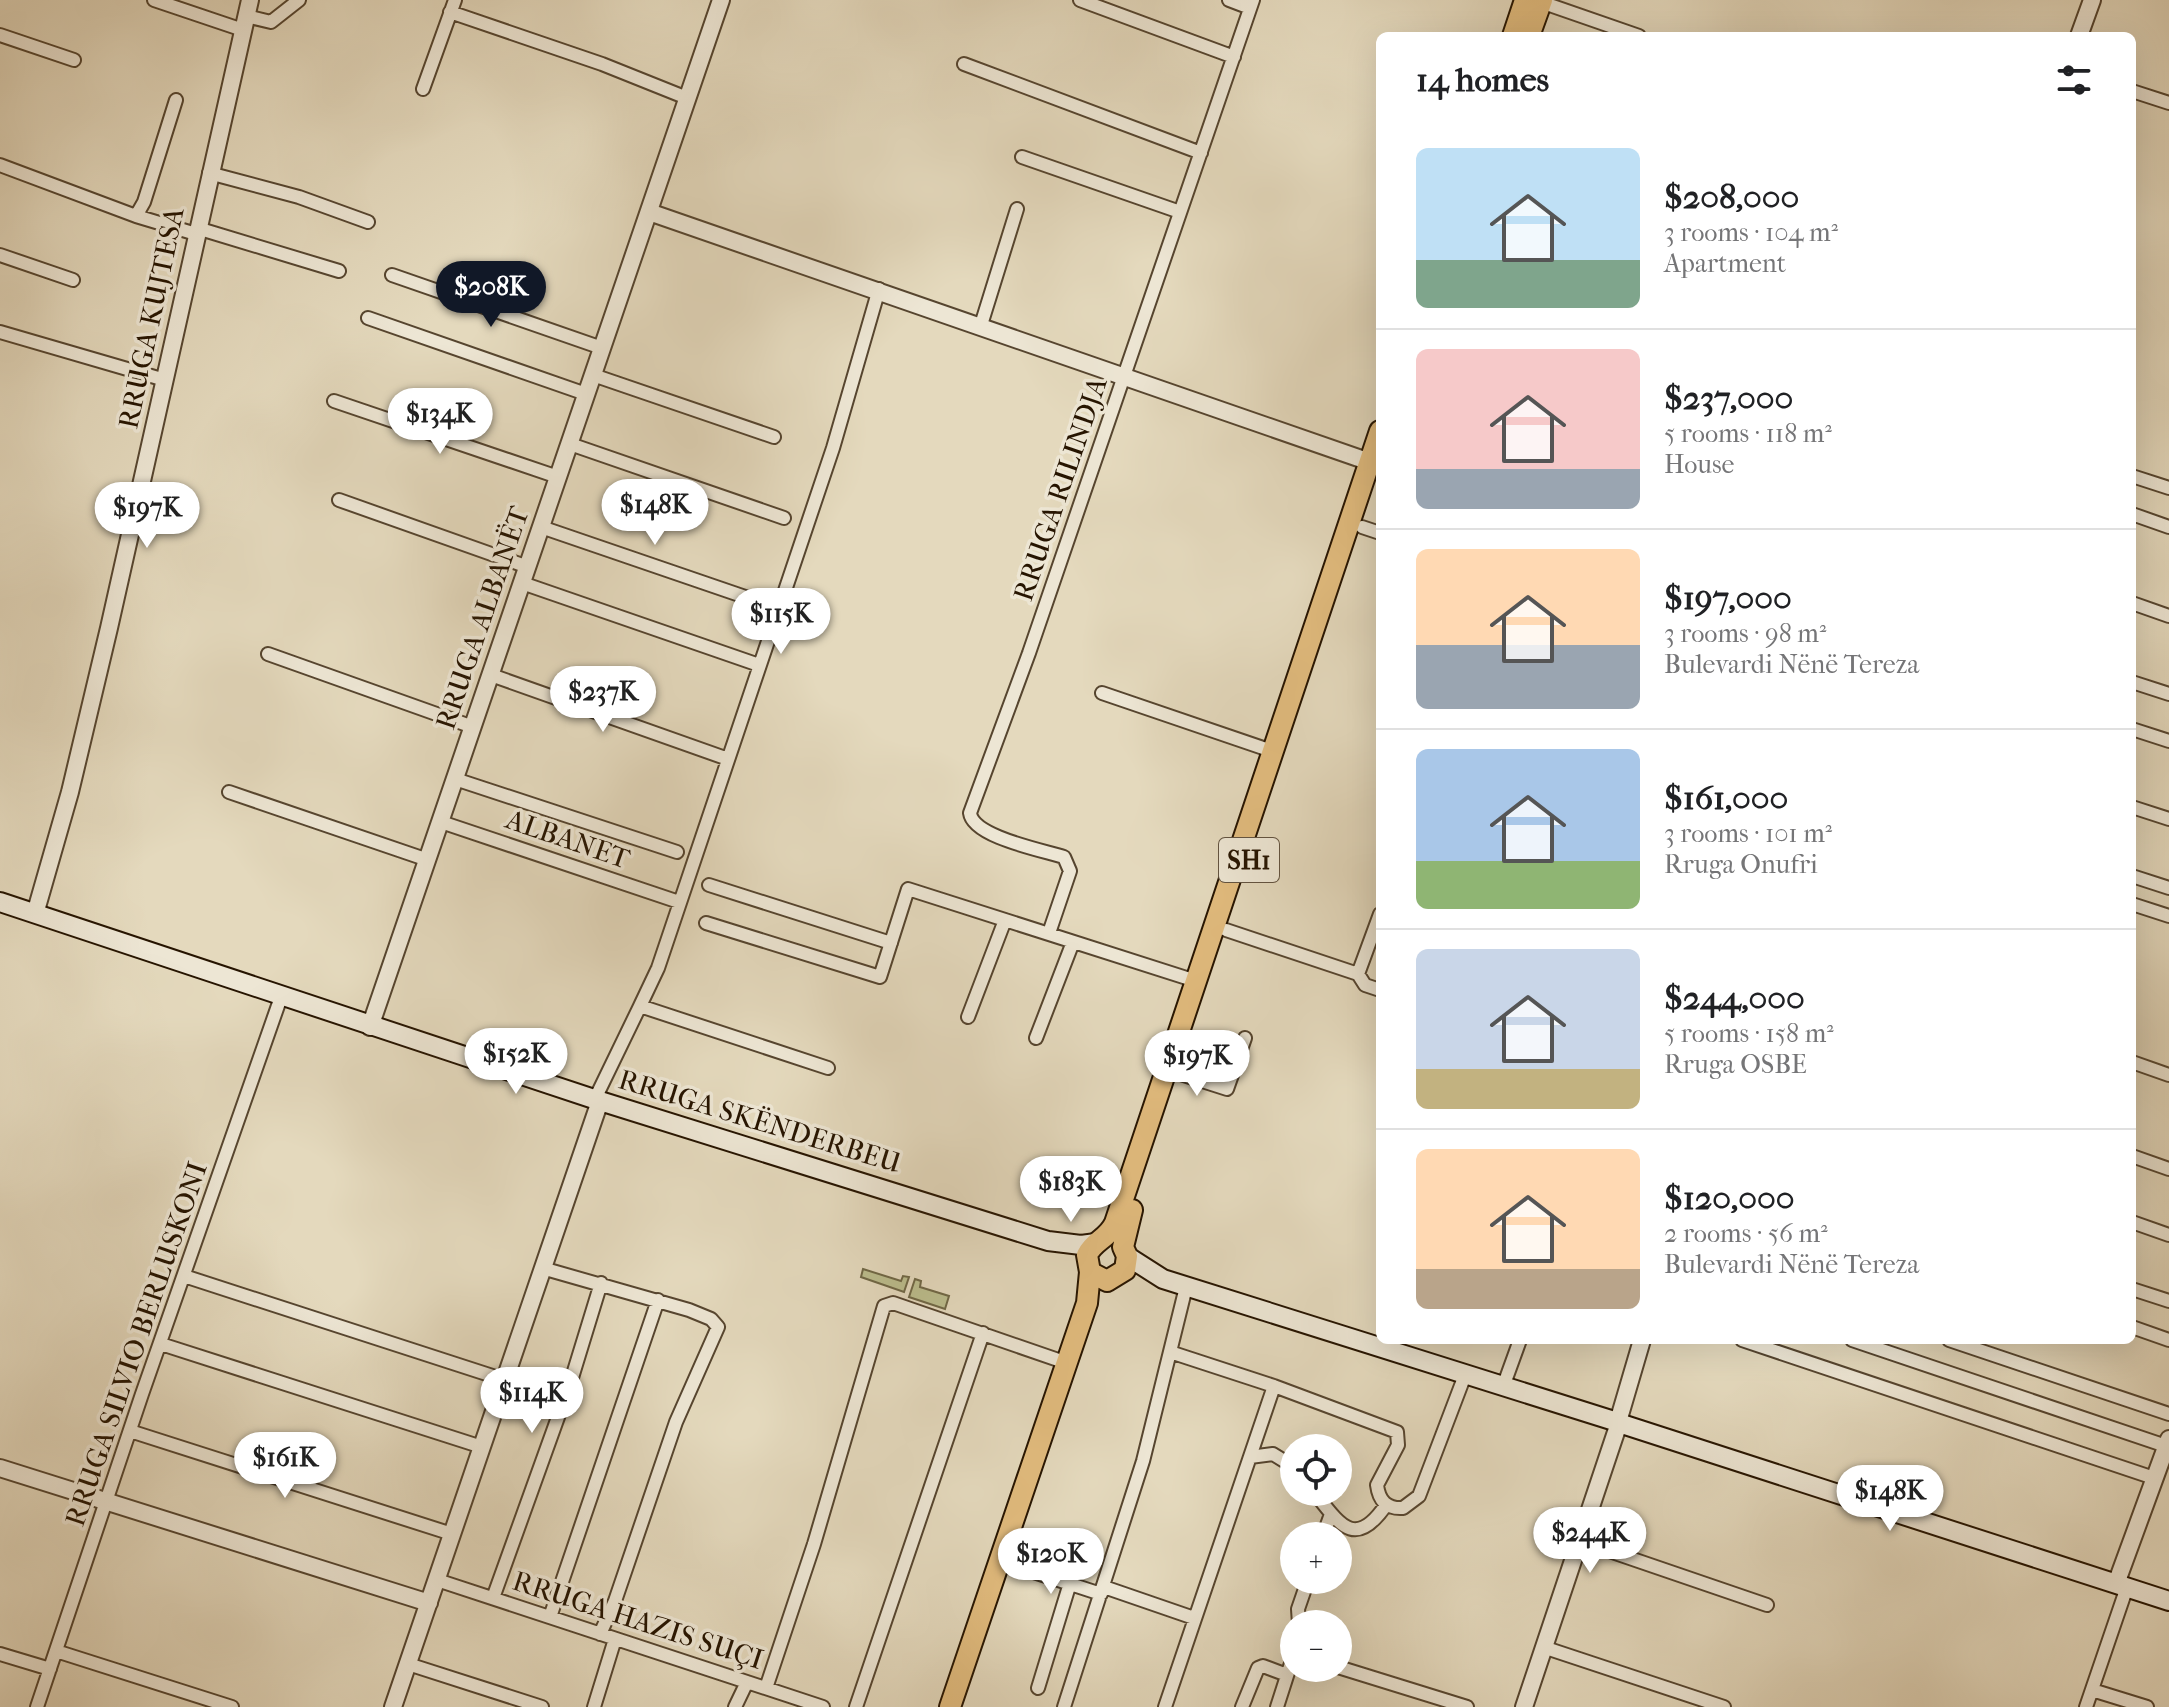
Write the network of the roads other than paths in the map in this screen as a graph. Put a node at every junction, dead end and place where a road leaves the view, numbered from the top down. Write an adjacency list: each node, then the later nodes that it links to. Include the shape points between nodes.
1 (154, 0): 10 (street)
2 (299, 0): 10 (street, via 271,22)
3 (1080, 0): 16 (street)
4 (1229, 0): 8 (street)
5 (2092, 0): 14 (street)
6 (716, 1): 21 (street, RRUGA ALBANËT)
7 (1536, 1): 11 (main road); 12 (main road); 13 (street)
8 (1251, 4): 16 (street, RRUGA RILINDJA)
9 (452, 6): 19 (street); 21 (street)
10 (247, 15): 27 (street, RRUGA KUJTESA)
11 (1516, 32)
12 (1530, 32)
13 (1627, 32)
14 (2080, 32)
15 (0, 35): 17 (street)
16 (1234, 57): 24 (street, RRUGA RILINDJA)
17 (74, 60)
18 (964, 64): 24 (street)
19 (423, 89)
20 (2136, 92): 23 (street)
21 (687, 98): 29 (street, RRUGA ALBANËT)
22 (176, 100): 31 (street)
23 (2169, 103)
24 (1201, 153): 30 (street, RRUGA RILINDJA)
25 (1022, 157): 30 (street)
26 (0, 165): 31 (street)
27 (209, 173): 32 (street); 33 (street, RRUGA KUJTESA)
28 (1017, 209): 40 (street)
29 (649, 212): 38 (street); 42 (street, RRUGA ALBANËT)
30 (1180, 212): 44 (street, RRUGA RILINDJA)
31 (136, 216): 33 (street)
32 (368, 222)
33 (196, 231): 35 (street); 45 (street, RRUGA KUJTESA)
34 (0, 255): 37 (street)
35 (339, 271)
36 (392, 275): 42 (street)
37 (73, 280)
38 (879, 289): 40 (street); 65 (street, via 833,448)
39 (368, 318): 46 (street)
40 (981, 325): 44 (street)
41 (0, 332): 45 (street)
42 (602, 348): 43 (street, RRUGA ALBANËT)
43 (593, 375): 46 (street, RRUGA ALBANËT); 48 (street)
44 (1124, 376): 50 (street); 94 (street, RRUGA RILINDJA, via 970,813 971,822 983,832 1064,857 1070,871)
45 (165, 380): 88 (street, RRUGA KUJTESA, via 78,756)
46 (586, 394): 49 (street, RRUGA ALBANËT)
47 (334, 401): 51 (street)
48 (774, 437)
49 (570, 444): 51 (street, RRUGA ALBANËT); 56 (street)
50 (1375, 468): 59 (main road, SH1); 73 (main road, SH1)
51 (558, 477): 57 (street, RRUGA ALBANËT)
52 (2136, 477): 53 (street)
53 (2169, 488)
54 (339, 500): 60 (street)
55 (2136, 515): 58 (street)
56 (784, 518)
57 (541, 527): 60 (street, RRUGA ALBANËT); 61 (street)
58 (2169, 527)
59 (1371, 530): 93 (main road, SH1)
60 (525, 575): 65 (street); 66 (street, RRUGA ALBANËT)
61 (757, 601)
62 (2136, 604): 63 (street)
63 (2169, 616)
64 (268, 654): 70 (street)
65 (759, 665): 74 (street)
66 (491, 675): 70 (street, RRUGA ALBANËT); 74 (street)
67 (2136, 683): 69 (street)
68 (1102, 693): 73 (street)
69 (2169, 694)
70 (473, 727): 75 (street, RRUGA ALBANËT)
71 (2136, 730): 72 (street)
72 (2169, 741)
73 (1272, 751): 98 (main road, SH1)
74 (728, 759): 86 (street)
75 (455, 779): 79 (street, RRUGA ALBANËT); 80 (street)
76 (229, 792): 81 (street)
77 (2136, 808): 78 (street)
78 (2169, 819)
79 (441, 822): 81 (street, RRUGA ALBANËT); 86 (street, ALBANET)
80 (677, 852)
81 (428, 860): 103 (street, RRUGA ALBANËT)
82 (2136, 877): 84 (street)
83 (709, 885): 96 (street)
84 (2169, 888)
85 (0, 902): 88 (main road, RRUGA SKËNDERBEU)
86 (679, 902): 101 (street)
87 (2136, 905): 89 (street)
88 (35, 914): 100 (main road, RRUGA SKËNDERBEU)
89 (2169, 916)
90 (1005, 920): 94 (street); 96 (street, via 908,889); 102 (street)
91 (706, 923): 96 (street, via 876,978 882,975)
92 (1376, 925): 97 (street)
93 (1226, 930): 97 (street); 98 (main road, SH1)
94 (1049, 933): 95 (street)
95 (1073, 942): 98 (street); 104 (street)
96 (891, 943)
97 (1358, 974): 99 (street, via 1365,985)
98 (1202, 983): 108 (main road, SH1); 116 (main road, SH1, via 1115,1223)
99 (1376, 989)
100 (281, 997): 103 (main road, RRUGA SKËNDERBEU); 119 (street, RRUGA SILVIO BERLUSKONI)
101 (640, 1006): 107 (street); 110 (street)
102 (968, 1017)
103 (370, 1027): 110 (main road, RRUGA SKËNDERBEU)
104 (1036, 1038)
105 (1245, 1038): 108 (street, via 1227,1089)
106 (2136, 1063): 109 (street)
107 (828, 1068)
108 (1177, 1073): 116 (main road, SH1)
109 (2169, 1075)
110 (598, 1100): 115 (main road, RRUGA SKËNDERBEU); 117 (street)
111 (2136, 1157): 112 (street)
112 (2169, 1169)
113 (2136, 1223): 114 (street)
114 (2169, 1235)
115 (1048, 1241): 116 (main road, RRUGA SKËNDERBEU); 118 (main road, RRUGA SKËNDERBEU)
116 (1113, 1246): 118 (main road, SH1, via 1088,1251); 120 (main road, SH1, via 1127,1267); 121 (main road)
117 (542, 1268): 122 (street); 139 (street)
118 (1089, 1269): 120 (main road, via 1100,1279); 137 (main road, SH1, via 1087,1303)
119 (184, 1276): 130 (street, RRUGA SILVIO BERLUSKONI); 139 (street)
120 (1115, 1278): 121 (main road); 158 (main road, SH1, via 1101,1302)
121 (1163, 1279): 123 (main road)
122 (601, 1283): 125 (street); 163 (street)
123 (1186, 1287): 136 (street); 138 (main road)
124 (2136, 1290): 126 (street)
125 (658, 1300): 167 (street); 169 (street, via 711,1319 718,1327 676,1422)
126 (2169, 1301)
127 (2136, 1328): 129 (street)
128 (983, 1333): 137 (street); 180 (street, via 893,1303 884,1306); 190 (street)
129 (2169, 1340)
130 (161, 1344): 144 (street, RRUGA SILVIO BERLUSKONI); 146 (street)
131 (1519, 1344): 141 (street)
132 (1641, 1344): 143 (street)
133 (1754, 1344): 150 (street)
134 (1864, 1344): 145 (street)
135 (1961, 1344): 142 (street)
136 (1170, 1352): 140 (street); 162 (street)
137 (1067, 1363): 191 (main road, SH1)
138 (1465, 1375): 141 (main road); 153 (street, via 1419,1496 1410,1506)
139 (505, 1380): 146 (street)
140 (1274, 1386): 147 (street); 153 (street, via 1397,1432 1398,1445 1377,1485)
141 (1503, 1387): 143 (main road)
142 (2169, 1414)
143 (1619, 1422): 157 (street); 161 (main road)
144 (130, 1431): 151 (street, RRUGA SILVIO BERLUSKONI); 156 (street)
145 (2168, 1443): 150 (street)
146 (482, 1447): 156 (street)
147 (1250, 1457): 148 (street, via 1273,1454); 168 (street)
148 (1280, 1458)
149 (0, 1468): 151 (street)
150 (2154, 1478): 161 (street)
151 (106, 1501): 165 (street); 172 (street, RRUGA SILVIO BERLUSKONI)
152 (1325, 1506): 154 (street)
153 (1392, 1507): 154 (street, via 1364,1530 1346,1527)
154 (1331, 1514): 155 (street)
155 (1328, 1522)
156 (452, 1534): 159 (street)
157 (1580, 1541): 166 (street); 171 (street)
158 (1012, 1565): 160 (street); 192 (main road, SH1)
159 (437, 1580): 163 (street, RRUGA HAZIS SUÇI); 165 (street)
160 (1070, 1583): 162 (street); 181 (street)
161 (2122, 1586): 164 (main road); 182 (street)
162 (1103, 1591): 168 (street); 193 (street)
163 (493, 1598): 167 (street, RRUGA HAZIS SUÇI)
164 (2169, 1601)
165 (429, 1603): 174 (street)
166 (1767, 1605)
167 (550, 1617): 169 (street, RRUGA HAZIS SUÇI)
168 (1194, 1618): 194 (street)
169 (600, 1634): 170 (street, RRUGA HAZIS SUÇI)
170 (615, 1639): 178 (street, RRUGA HAZIS SUÇI); 188 (street)
171 (1546, 1648): 198 (street); 199 (street)
172 (56, 1651): 175 (street, RRUGA SILVIO BERLUSKONI); 185 (street)
173 (0, 1654): 175 (street)
174 (408, 1664): 186 (street); 187 (street)
175 (50, 1669): 183 (street, RRUGA SILVIO BERLUSKONI)
176 (1352, 1671): 197 (street)
177 (1280, 1672): 195 (street, via 1258,1668)
178 (747, 1682): 180 (street, RRUGA HAZIS SUÇI); 189 (street)
179 (1285, 1682): 196 (street)
180 (766, 1688): 184 (street, RRUGA HAZIS SUÇI)
181 (1038, 1688)
182 (2092, 1690): 200 (street); 201 (street)
183 (41, 1706)
184 (815, 1706)
185 (232, 1707)
186 (393, 1707)
187 (542, 1707)
188 (594, 1707)
189 (735, 1707)
190 (856, 1707)
191 (950, 1707)
192 (963, 1707)
193 (1064, 1707)
194 (1165, 1707)
195 (1242, 1707)
196 (1277, 1707)
197 (1467, 1707)
198 (1524, 1707)
199 (1724, 1707)
200 (2086, 1707)
201 (2147, 1707)

